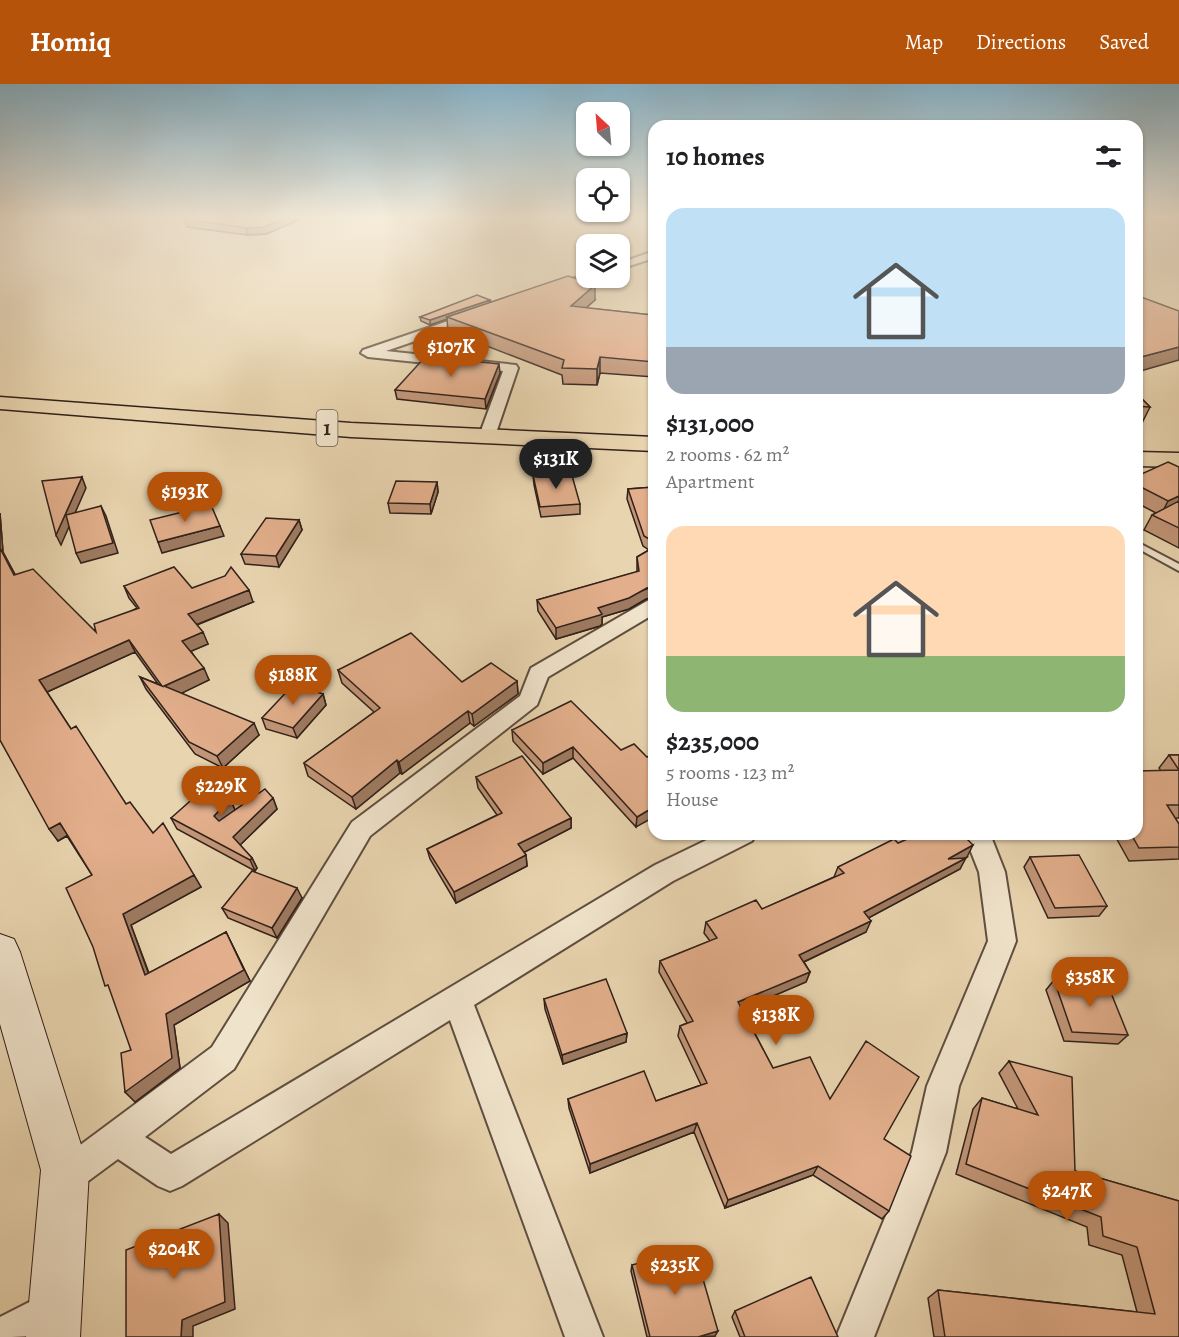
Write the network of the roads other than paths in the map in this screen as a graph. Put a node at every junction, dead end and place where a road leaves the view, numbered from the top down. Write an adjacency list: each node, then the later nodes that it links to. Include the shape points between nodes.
1 (576, 280): 2 (street)
2 (543, 292)
3 (488, 311): 5 (street, via 368,353 511,368)
4 (0, 403): 5 (main road, 1, via 351,430)
5 (487, 436): 6 (main road, 1)
6 (648, 444)
7 (1143, 459): 8 (main road)
8 (1179, 460)
9 (1143, 548): 10 (lane)
10 (1179, 568)
11 (648, 609): 16 (street, via 538,673 529,700 360,829 223,1058)
12 (731, 840): 15 (street, via 664,873)
13 (979, 840): 21 (street, via 992,872 1002,941 943,1086 929,1152)
14 (0, 952): 17 (street, via 65,1170)
15 (457, 999): 16 (street, via 170,1174); 20 (street)
16 (117, 1138): 17 (street)
17 (64, 1178): 18 (street)
18 (55, 1321): 19 (street)
19 (2, 1337)
20 (584, 1337)
21 (855, 1337)

